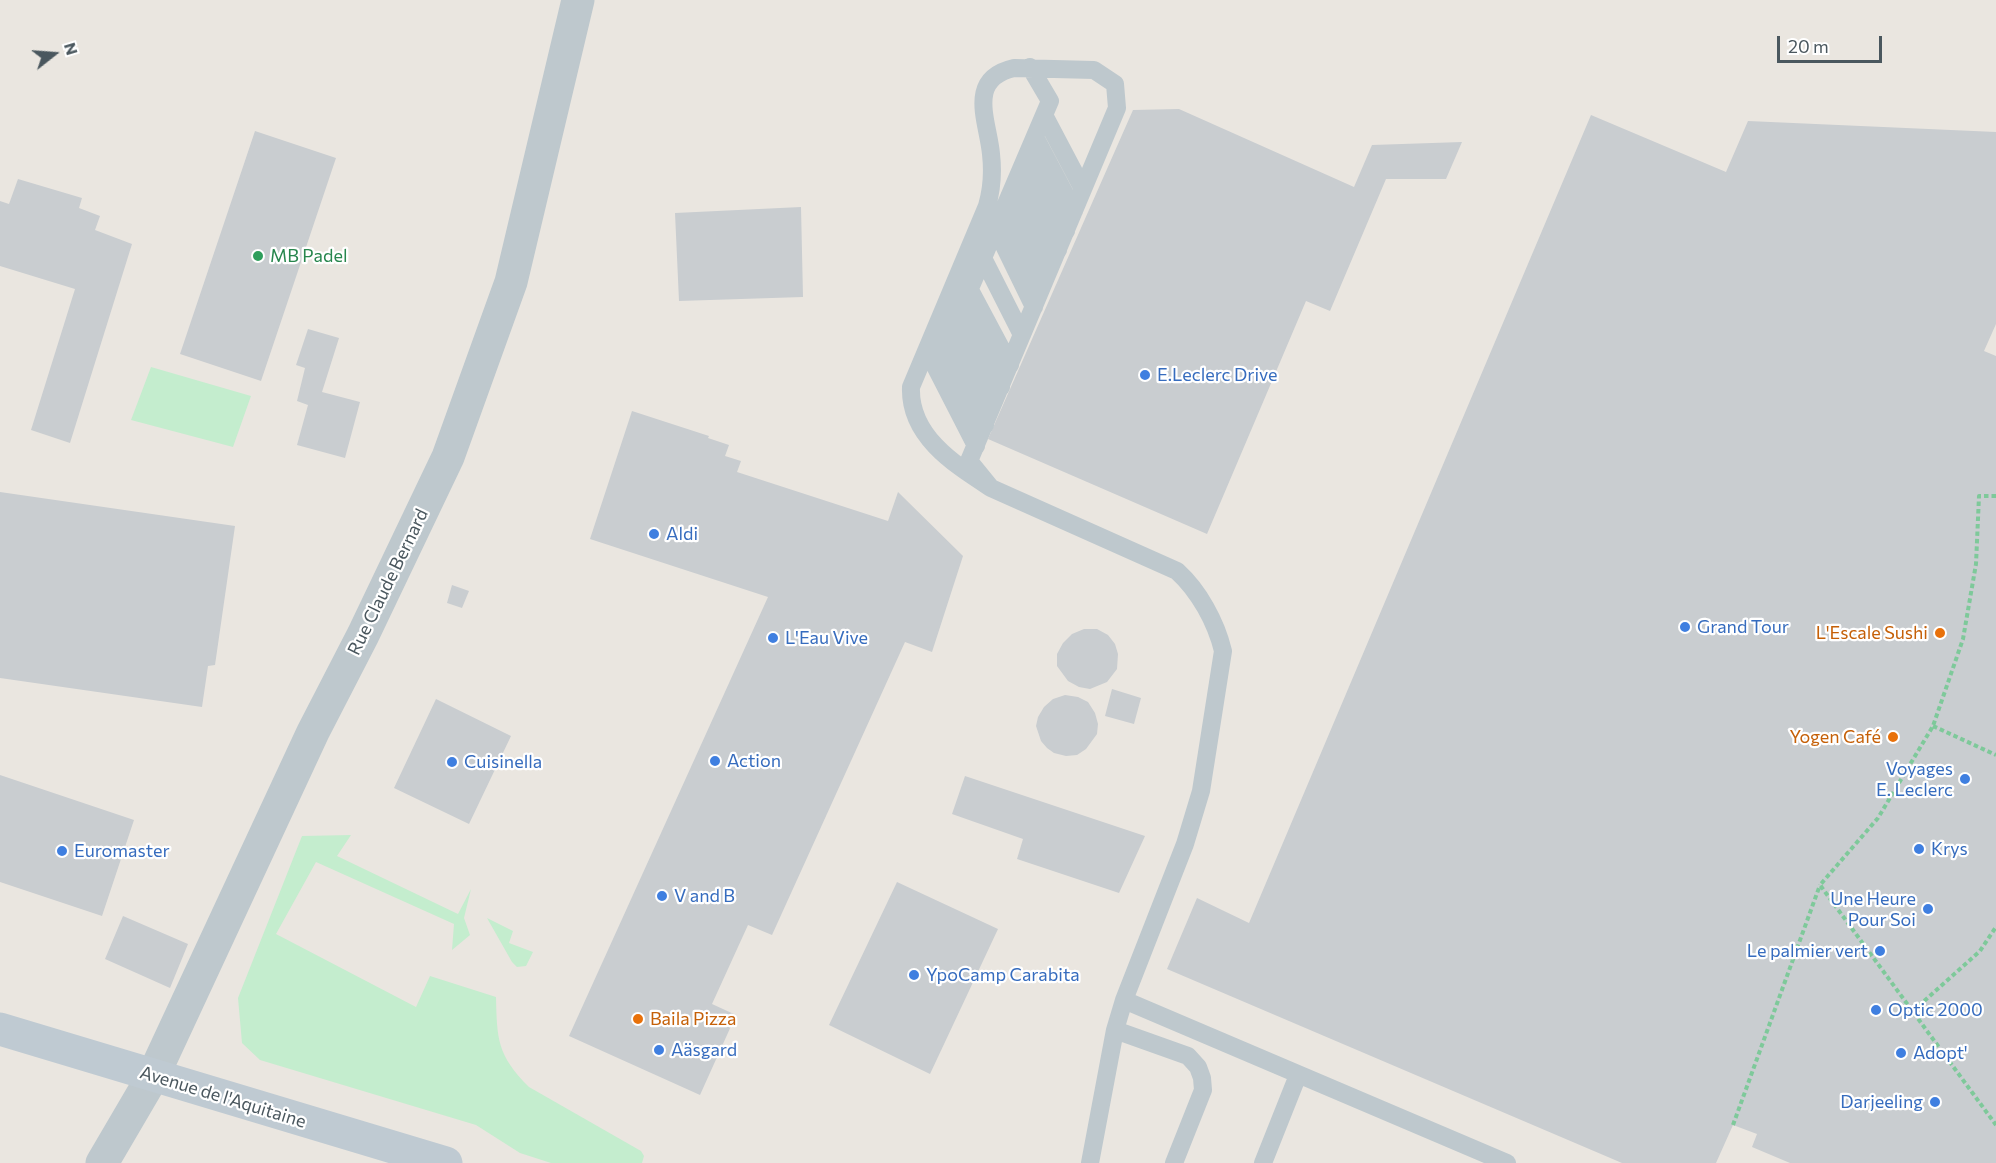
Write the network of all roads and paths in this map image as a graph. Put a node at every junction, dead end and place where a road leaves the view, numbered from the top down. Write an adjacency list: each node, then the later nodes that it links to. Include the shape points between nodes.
1 (578, 0): 39 (street, Rue Claude Bernard, via 511,282 448,457 308,742)
2 (1030, 67): 3 (lane, via 1050,100); 7 (lane, via 1094,70 1115,84 1117,108); 28 (lane, via 1003,70 984,90 991,192 911,387 913,411 932,442 953,464)
3 (1044, 115): 4 (lane); 7 (lane)
4 (1035, 137): 5 (lane); 10 (lane)
5 (1027, 154): 6 (lane); 12 (lane)
6 (1019, 174): 8 (lane); 13 (lane)
7 (1083, 189): 10 (lane)
8 (1012, 192): 9 (lane); 15 (lane)
9 (1004, 210): 11 (lane); 16 (lane)
10 (1074, 211): 12 (lane)
11 (996, 229): 14 (lane); 18 (lane)
12 (1066, 231): 13 (lane)
13 (1058, 250): 15 (lane)
14 (983, 258): 17 (lane); 21 (lane)
15 (1050, 268): 16 (lane)
16 (1042, 287): 18 (lane)
17 (970, 290): 19 (lane); 23 (lane)
18 (1034, 307): 21 (lane)
19 (961, 310): 20 (lane); 24 (lane)
20 (953, 329): 22 (lane); 25 (lane)
21 (1022, 335): 23 (lane)
22 (945, 348): 26 (lane); 27 (lane, via 936,368)
23 (1010, 365): 24 (lane)
24 (1000, 387): 25 (lane)
25 (992, 406): 26 (lane)
26 (985, 425): 27 (lane)
27 (976, 446): 28 (lane, via 969,461)
28 (991, 488): 34 (lane, via 1177,571 1192,585 1220,635 1223,651 1201,791 1185,844)
29 (1996, 496): 30 (path, via 1980,496 1976,564 1963,639)
30 (1933, 726): 31 (path); 32 (path, via 1878,818)
31 (1996, 755)
32 (1820, 885): 35 (path); 40 (path)
33 (1996, 927): 35 (path, via 1980,951)
34 (1124, 1000): 37 (lane); 38 (lane)
35 (1913, 1011): 41 (path)
36 (0, 1029): 39 (main road, Avenue de l'Aquitaine)
37 (1115, 1030): 44 (lane); 45 (lane, via 1188,1056 1198,1067 1203,1090)
38 (1298, 1075): 46 (lane); 47 (lane)
39 (153, 1076): 42 (street, Rue Claude Bernard); 43 (main road, Avenue de l'Aquitaine)
40 (1732, 1125)
41 (1996, 1125)
42 (102, 1163)
43 (446, 1163)
44 (1090, 1163)
45 (1174, 1163)
46 (1263, 1163)
47 (1506, 1163)

